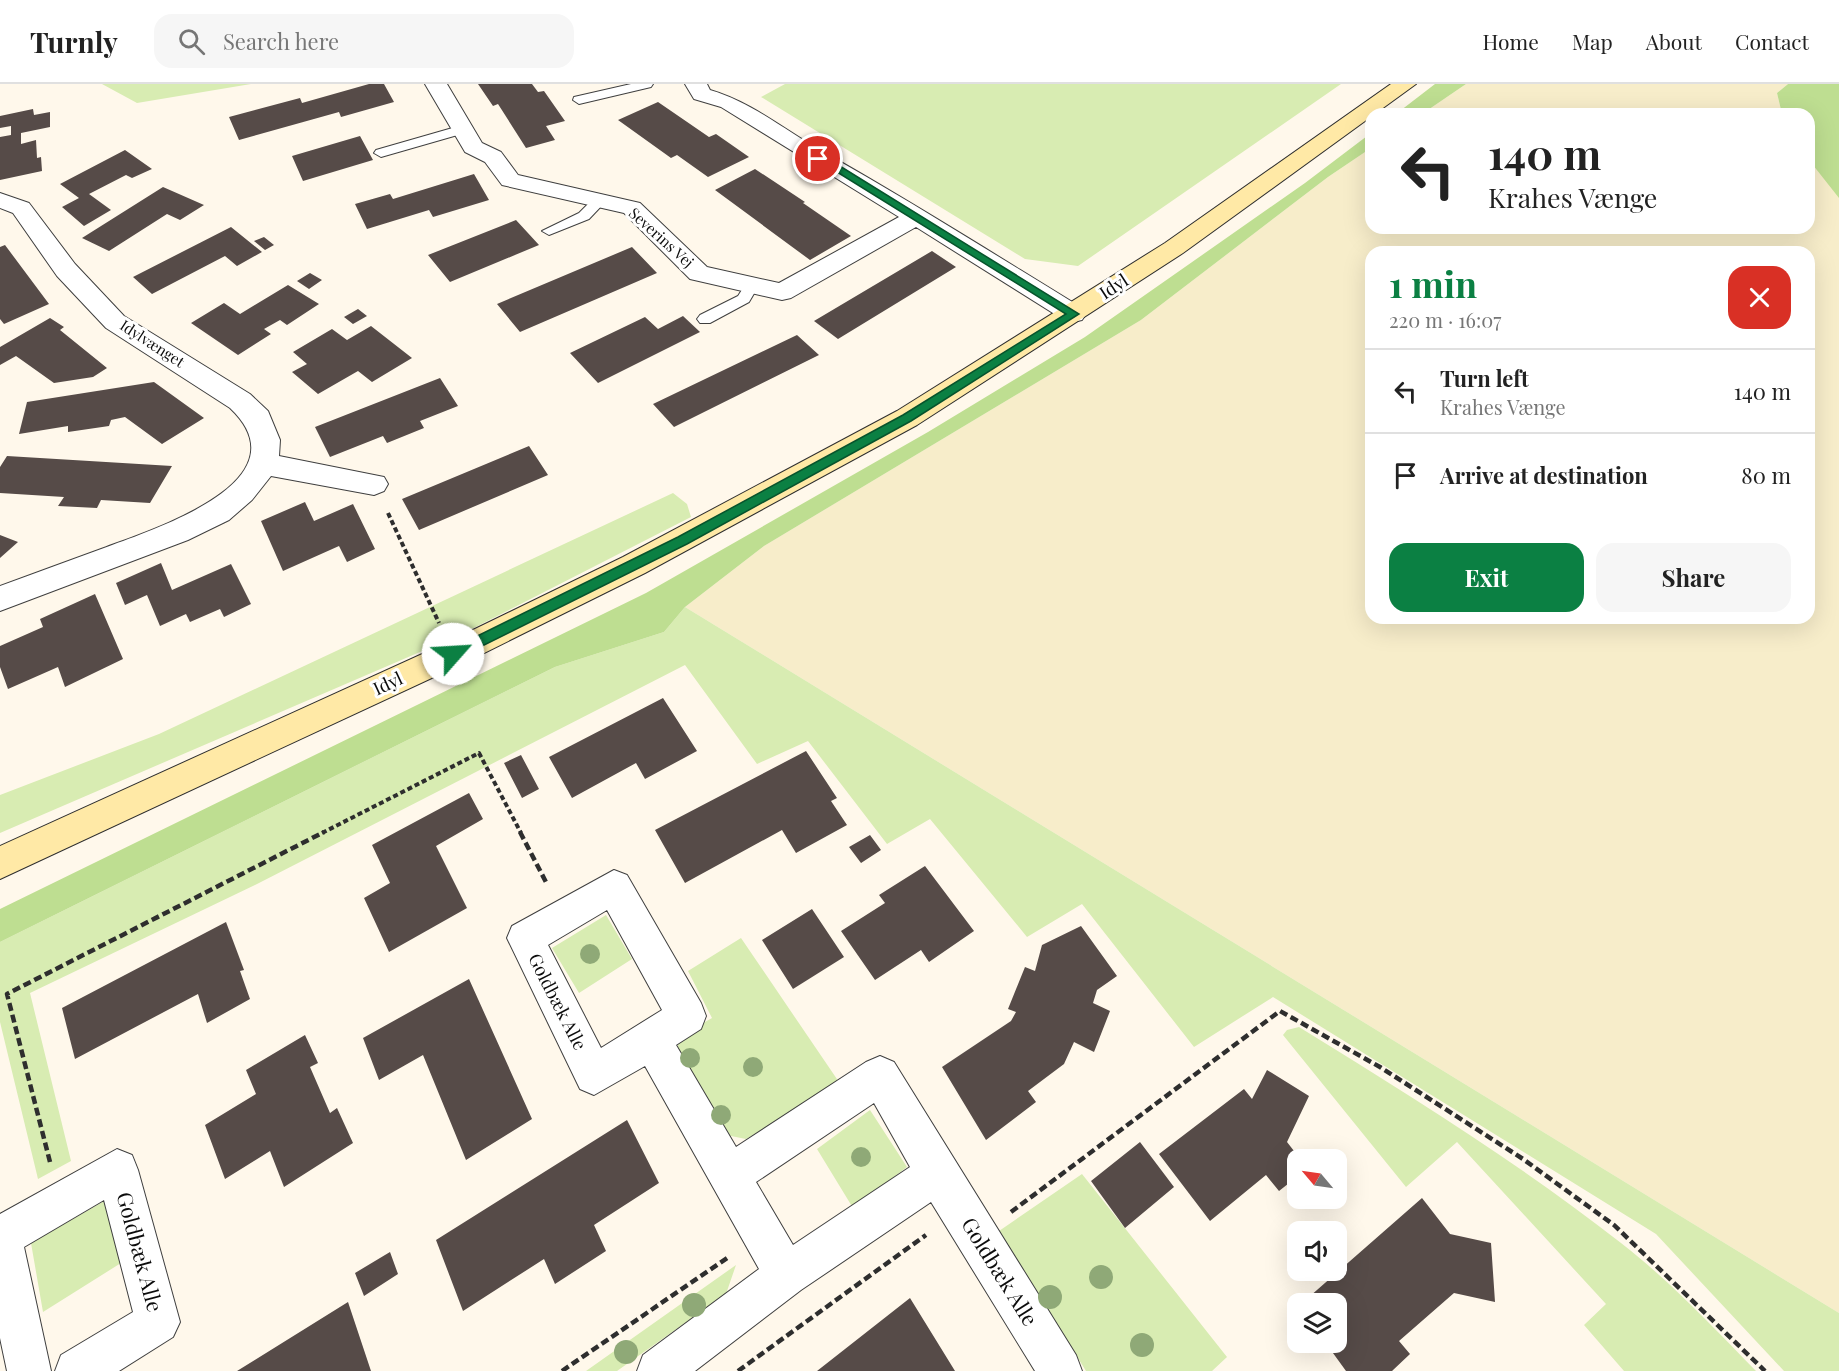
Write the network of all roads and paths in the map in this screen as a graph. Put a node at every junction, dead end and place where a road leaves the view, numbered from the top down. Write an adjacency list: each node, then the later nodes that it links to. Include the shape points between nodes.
1 (436, 84): 8 (street, Severins Vej)
2 (647, 84): 5 (lane)
3 (696, 84): 12 (street, via 702,94 729,102)
4 (1405, 84): 6 (street, Idyl)
5 (579, 100)
6 (1372, 108)
7 (1365, 113): 15 (street, Idyl)
8 (462, 129): 9 (lane); 10 (street, Severins Vej, via 473,147 493,157 510,180)
9 (381, 153)
10 (601, 199): 13 (lane, via 584,216); 14 (street, Severins Vej, via 632,208 699,273)
11 (0, 200): 17 (street, Idylvænget, via 21,208 66,270 115,322 240,401 258,418 266,440)
12 (917, 217): 14 (street, Severins Vej, via 782,292); 15 (street)
13 (549, 231)
14 (752, 285): 16 (lane, via 744,299)
15 (1073, 314): 20 (street, Idyl, via 907,418 683,541)
16 (705, 319)
17 (264, 464): 18 (street); 19 (street, via 242,492 219,512 178,532)
18 (374, 484): 20 (path)
19 (0, 599)
20 (453, 654): 21 (street, Idyl)
21 (0, 863)
22 (564, 916): 23 (street, Goldbæk Alle, via 614,887 687,1016); 23 (street, Goldbæk Alle, via 525,938 594,1075); 26 (path, via 479,753 8,994)
23 (651, 1039): 25 (street)
24 (937, 1173): 25 (street, Goldbæk Alle, via 879,1076); 27 (street, Goldbæk Alle); 29 (street)
25 (729, 1176): 28 (street)
26 (60, 1203): 30 (street, Goldbæk Alle, via 117,1170 158,1322); 31 (street, Goldbæk Alle, via 1,1237)
27 (969, 1223): 34 (path); 35 (street, Goldbæk Alle); 36 (path, via 1280,1011 1380,1067 1514,1152 1614,1225)
28 (762, 1234): 29 (street); 32 (path)
29 (786, 1275): 33 (street)
30 (93, 1366)
31 (29, 1371)
32 (562, 1371)
33 (659, 1371)
34 (738, 1371)
35 (1060, 1371)
36 (1765, 1371)

